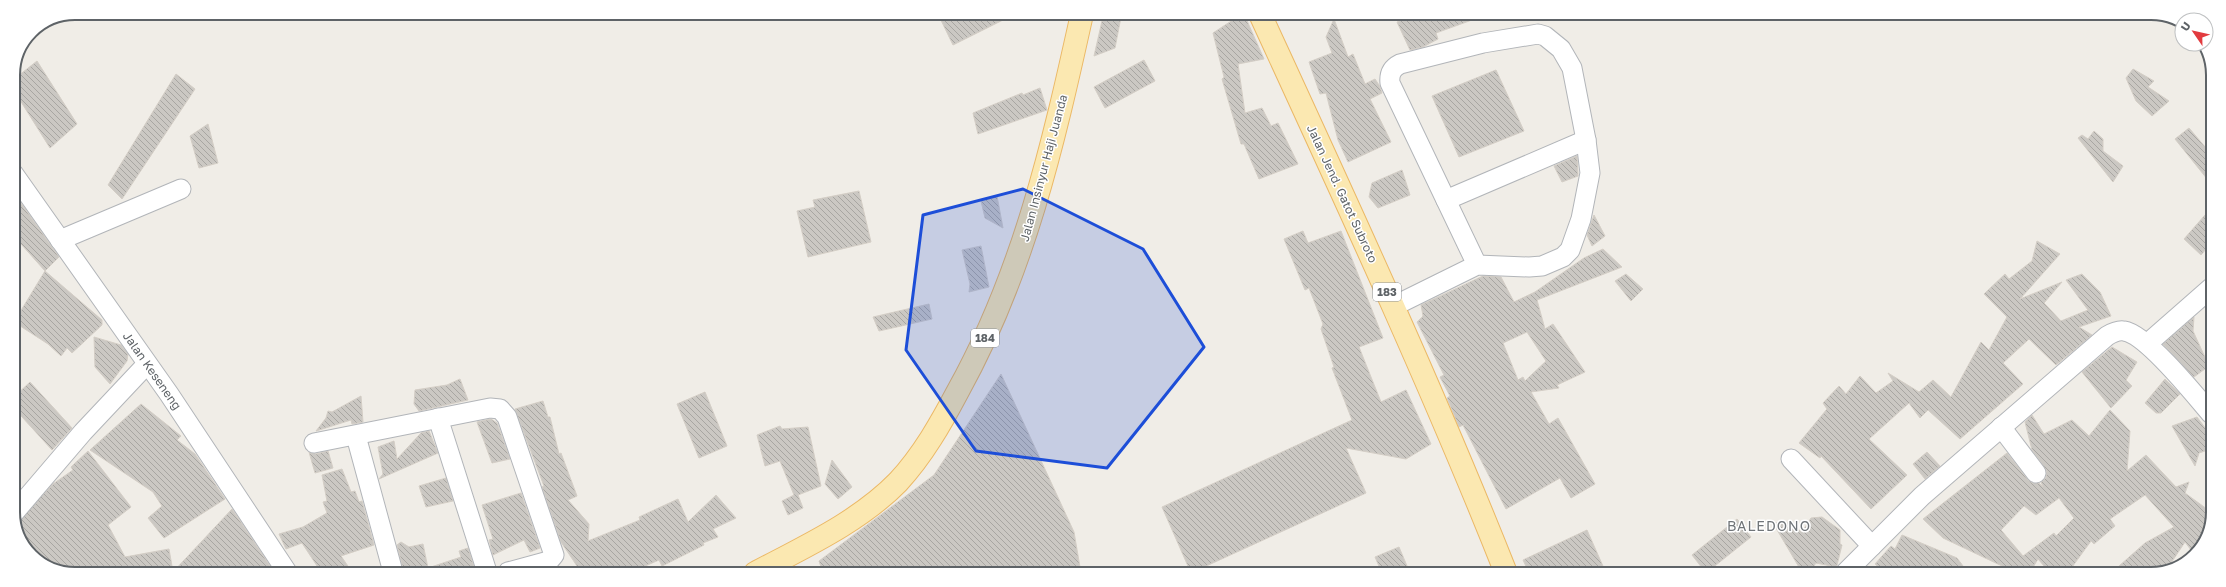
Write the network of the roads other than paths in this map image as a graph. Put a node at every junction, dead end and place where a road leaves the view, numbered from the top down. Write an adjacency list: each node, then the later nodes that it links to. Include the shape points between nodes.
1 (1081, 20): 26 (main road, Jalan Insinyur Haji Juanda / 184, via 1054,141 1022,248 992,324 948,411 913,465 883,496 818,540)
2 (1263, 20): 10 (main road, Jalan Jend. Gatot Subroto / 183)
3 (1586, 140): 6 (street); 6 (street, via 1572,68 1561,49 1545,36 1538,34 1483,42 1400,64 1392,71 1390,83); 8 (street, via 1590,173 1586,202 1568,253 1555,261 1529,267)
4 (20, 183): 7 (street, Jalan Keseneng)
5 (181, 189): 7 (street)
6 (1446, 200): 8 (street)
7 (60, 240): 12 (street, Jalan Keseneng)
8 (1477, 265): 10 (street)
9 (2206, 292): 11 (street)
10 (1394, 306): 27 (main road, Jalan Jend. Gatot Subroto / 183, via 1470,481)
11 (2147, 344): 13 (street); 15 (street, via 2140,337 2124,330 2107,336)
12 (147, 364): 20 (street); 22 (street, Jalan Keseneng)
13 (2206, 409)
14 (438, 418): 16 (street); 24 (street); 25 (street, via 492,408 500,410 507,417 554,555 550,561)
15 (2002, 427): 19 (street); 21 (street, via 1922,496)
16 (356, 436): 17 (street); 23 (street)
17 (314, 443)
18 (1791, 460): 21 (street)
19 (2036, 473)
20 (20, 506)
21 (1872, 546): 28 (street)
22 (284, 567)
23 (392, 567)
24 (485, 567)
25 (527, 567)
26 (766, 567)
27 (1504, 567)
28 (1851, 567)

